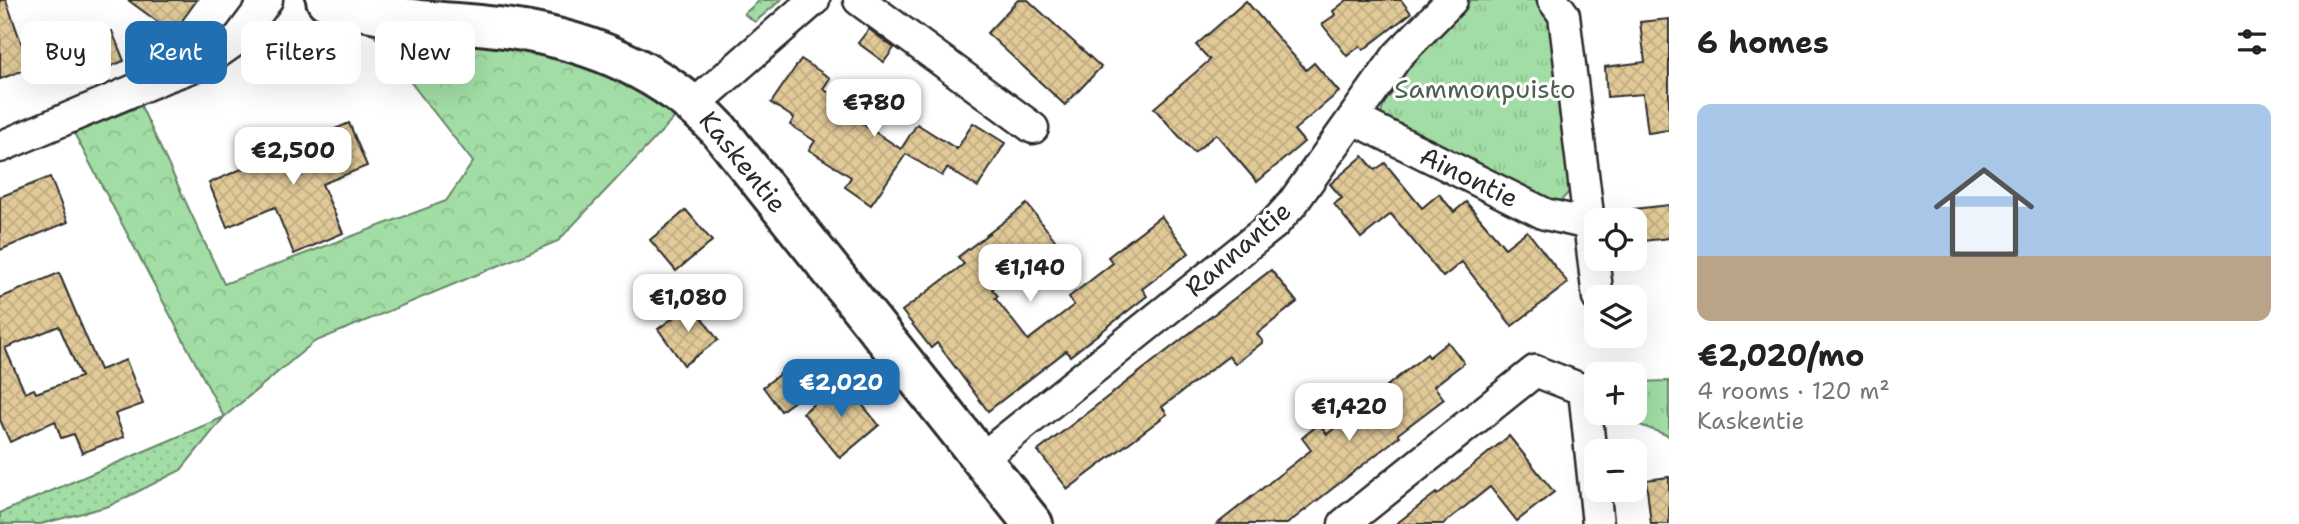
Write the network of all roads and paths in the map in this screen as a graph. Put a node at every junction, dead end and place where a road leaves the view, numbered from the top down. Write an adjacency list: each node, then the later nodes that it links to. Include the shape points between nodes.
1 (267, 0): 10 (street, via 239,38 204,63)
2 (326, 0): 7 (street, Kaskentie, via 405,18 510,28 590,46 649,73)
3 (814, 0): 7 (street)
4 (859, 0): 9 (street)
5 (1452, 0): 8 (street, Rannantie, via 1398,55)
6 (1553, 0): 11 (street, via 1564,15)
7 (695, 104): 13 (street, Kaskentie)
8 (1354, 119): 12 (street, Ainontie, via 1545,214); 13 (street, Rannantie, via 1274,223)
9 (1033, 128)
10 (0, 147)
11 (1586, 208)
12 (1584, 222)
13 (982, 458): 14 (street, Kaskentie)
14 (1032, 524)
15 (1345, 524): 16 (street, via 1535,371 1584,390)
16 (1598, 524)

